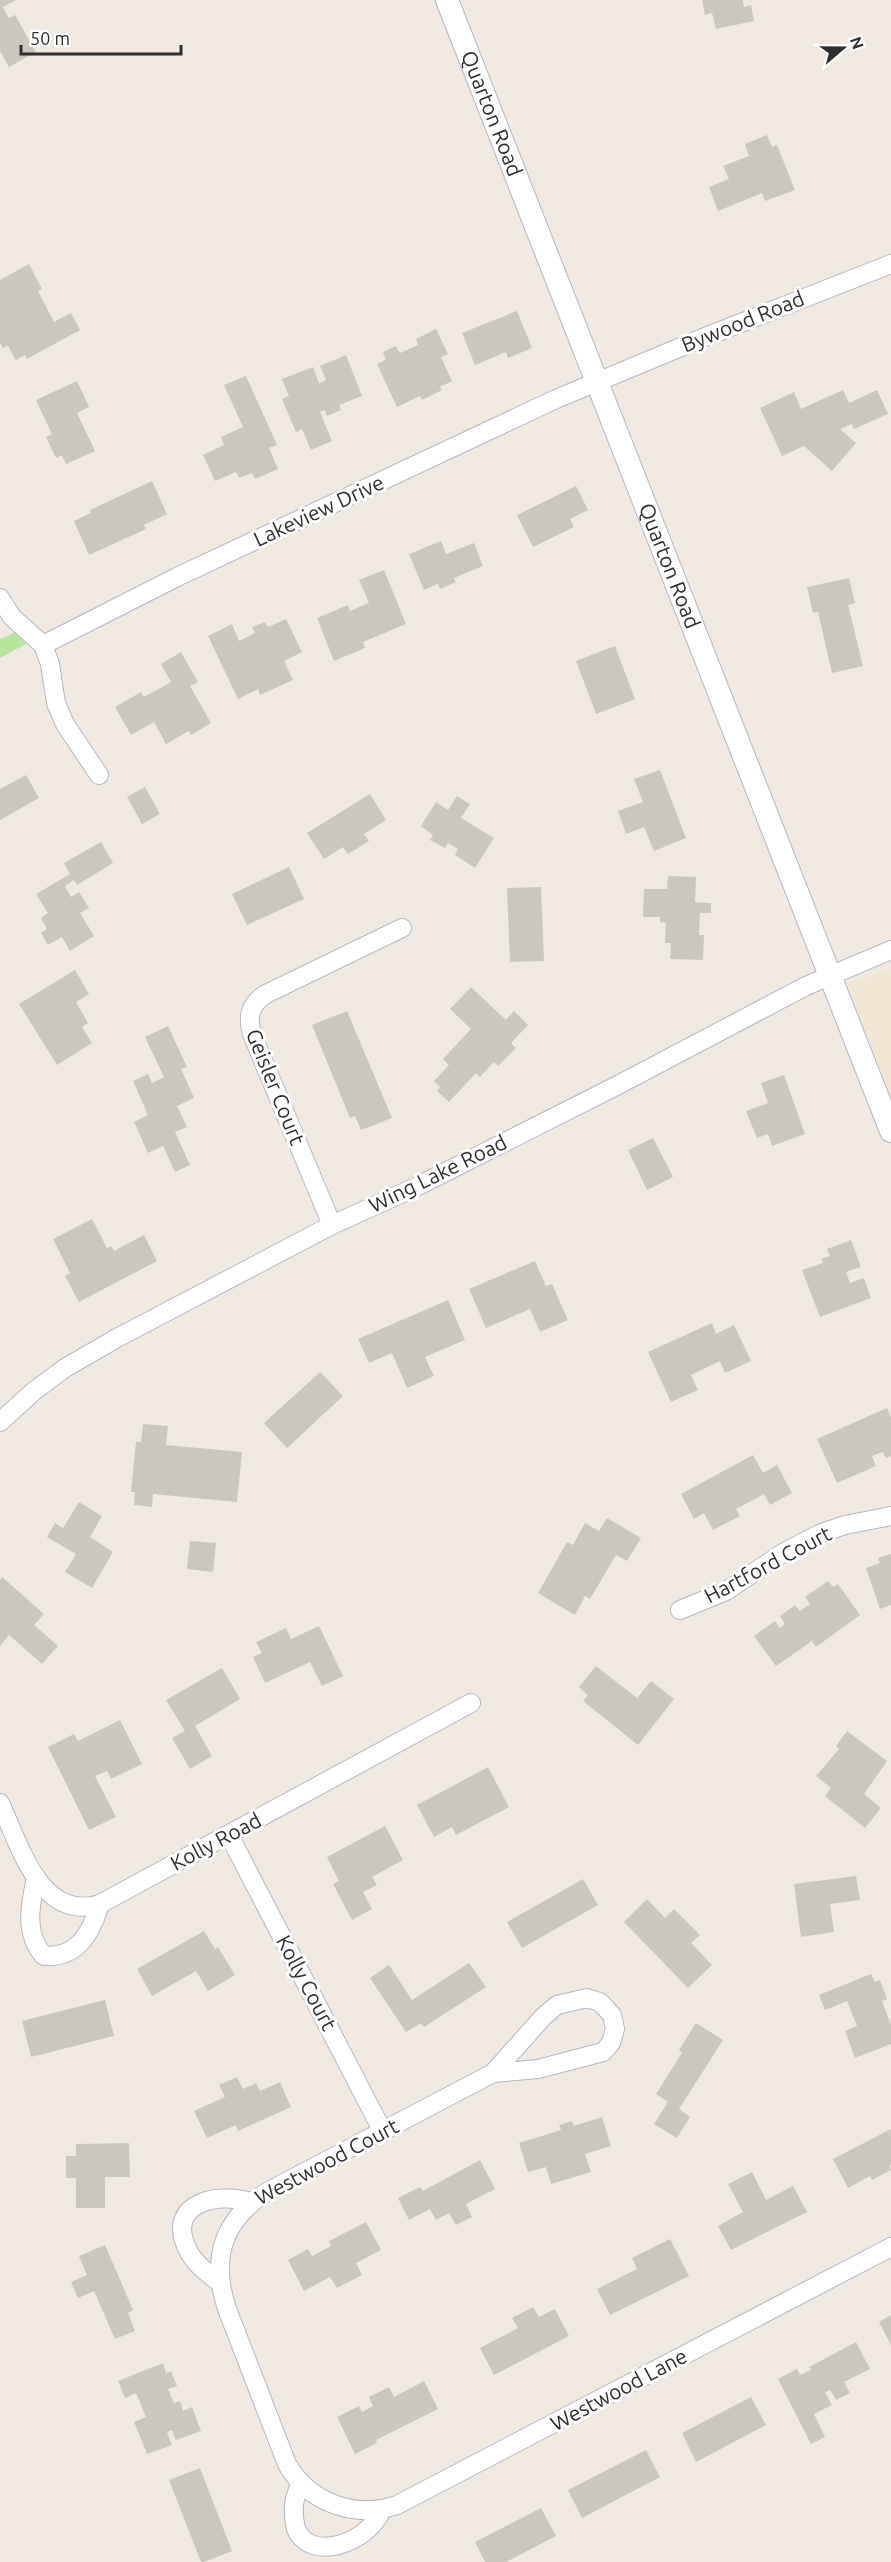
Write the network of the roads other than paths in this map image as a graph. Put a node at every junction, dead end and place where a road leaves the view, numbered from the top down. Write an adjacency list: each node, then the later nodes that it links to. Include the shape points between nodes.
1 (447, 0): 3 (street, Quarton Road)
2 (891, 264): 3 (street, Bywood Road)
3 (597, 383): 5 (street, Lakeview Drive, via 177,577); 9 (street, Quarton Road)
4 (0, 598): 5 (street, via 12,617)
5 (43, 645): 6 (street, via 56,703 65,724)
6 (99, 775)
7 (402, 928): 11 (street, Geisler Court, via 266,994 251,1009 248,1021)
8 (891, 950): 9 (street, Wing Lake Road)
9 (831, 974): 10 (street, Quarton Road); 11 (street, Wing Lake Road, via 418,1186)
10 (891, 1131)
11 (332, 1225): 12 (street, Wing Lake Road, via 65,1368)
12 (0, 1422)
13 (891, 1516): 14 (street, Hartford Court, via 819,1534 726,1591)
14 (680, 1610)
15 (471, 1704): 17 (street, Kolly Road)
16 (0, 1803): 18 (street, Kolly Road)
17 (229, 1835): 19 (street, Kolly Road); 21 (street, Kolly Court)
18 (36, 1878): 19 (street, Kolly Road, via 63,1904 87,1908); 19 (street, via 30,1930 44,1956 56,1957 85,1940)
19 (100, 1904)
20 (494, 2073): 20 (street, Westwood Court, via 538,2069 603,2052 615,2029 612,2015 600,2002 587,1998 557,2006); 21 (street, Westwood Court)
21 (383, 2132): 22 (street, Westwood Court)
22 (251, 2202): 24 (street, Westwood Court, via 231,2223 225,2238); 24 (street, via 234,2197 204,2200 195,2205 184,2222 185,2244 191,2256)
23 (891, 2247): 27 (street, Westwood Lane)
24 (220, 2283): 25 (street, Westwood Court, via 287,2464)
25 (301, 2483): 26 (street, Westwood Court, via 314,2495); 27 (street, via 293,2498 298,2537 303,2549 320,2561 336,2559 355,2546)
26 (341, 2506): 27 (street, Westwood Lane)
27 (382, 2510)

